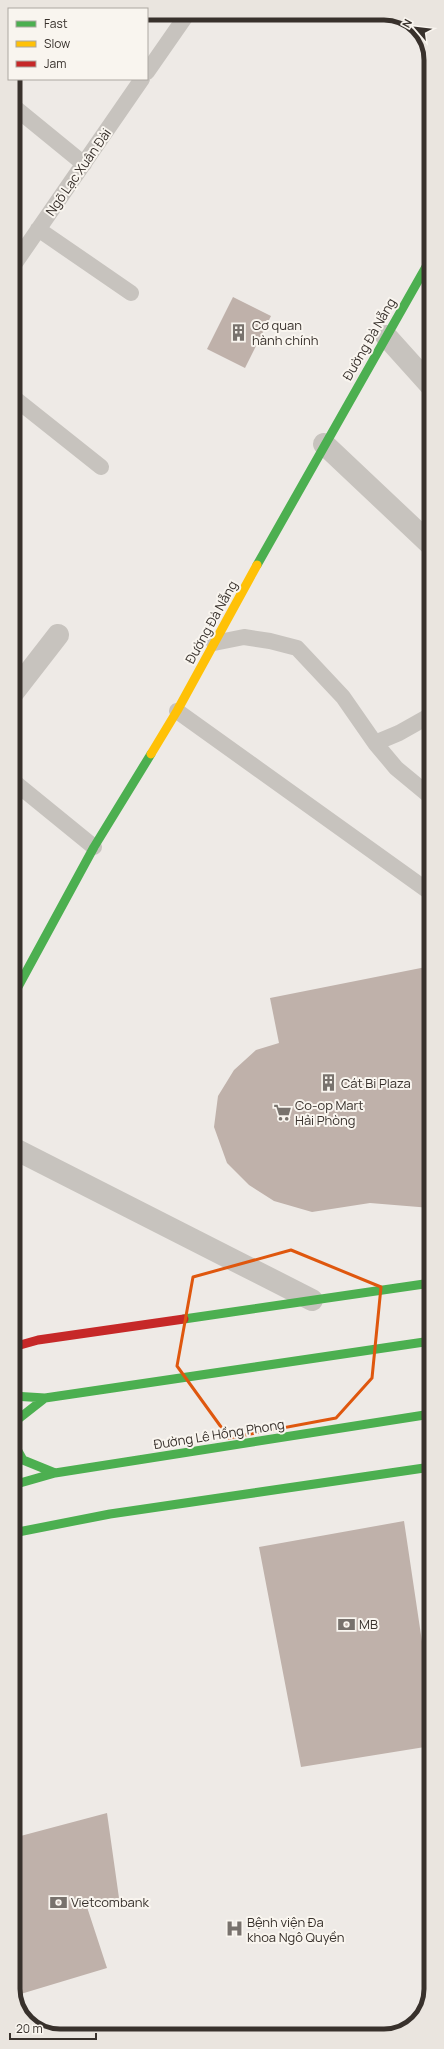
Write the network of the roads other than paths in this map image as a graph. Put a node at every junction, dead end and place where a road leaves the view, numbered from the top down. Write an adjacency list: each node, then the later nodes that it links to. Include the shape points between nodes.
1 (183, 20): 2 (lane)
2 (148, 71)
3 (141, 80): 5 (lane, Ngõ Lạc Xuân Đài)
4 (20, 112): 5 (lane)
5 (84, 164): 6 (lane, Ngõ Lạc Xuân Đài)
6 (38, 229): 7 (lane, Ngõ Lạc Xuân Đài); 9 (lane)
7 (20, 256)
8 (424, 270): 10 (main road, Đường Đà Nẵng)
9 (131, 293)
10 (386, 336): 11 (street); 13 (main road, Đường Đà Nẵng)
11 (424, 378)
12 (20, 403): 14 (lane)
13 (324, 444): 15 (street); 17 (main road, Đường Đà Nẵng)
14 (100, 467)
15 (424, 538)
16 (58, 635): 18 (street)
17 (214, 643): 19 (main road, Đường Đà Nẵng); 21 (lane, via 244,637 297,648 343,697)
18 (20, 684)
19 (177, 711): 24 (main road, Đường Đà Nẵng); 25 (lane)
20 (424, 719): 21 (lane)
21 (375, 743): 23 (lane, via 396,768)
22 (20, 787): 24 (lane)
23 (424, 791)
24 (94, 847): 26 (main road, Đường Đà Nẵng)
25 (424, 888)
26 (20, 983)
27 (20, 1152): 29 (street)
28 (424, 1284): 29 (main road)
29 (312, 1300): 31 (main road, via 38,1340)
30 (424, 1342): 33 (main road)
31 (20, 1345)
32 (20, 1396): 33 (main road)
33 (45, 1398): 35 (main road)
34 (424, 1415): 38 (main road, Đường Lê Hồng Phong)
35 (20, 1418)
36 (20, 1455): 38 (main road, via 23,1460)
37 (424, 1468): 40 (main road, via 110,1514)
38 (55, 1473): 39 (main road, Đường Lê Hồng Phong)
39 (20, 1483)
40 (20, 1532)

